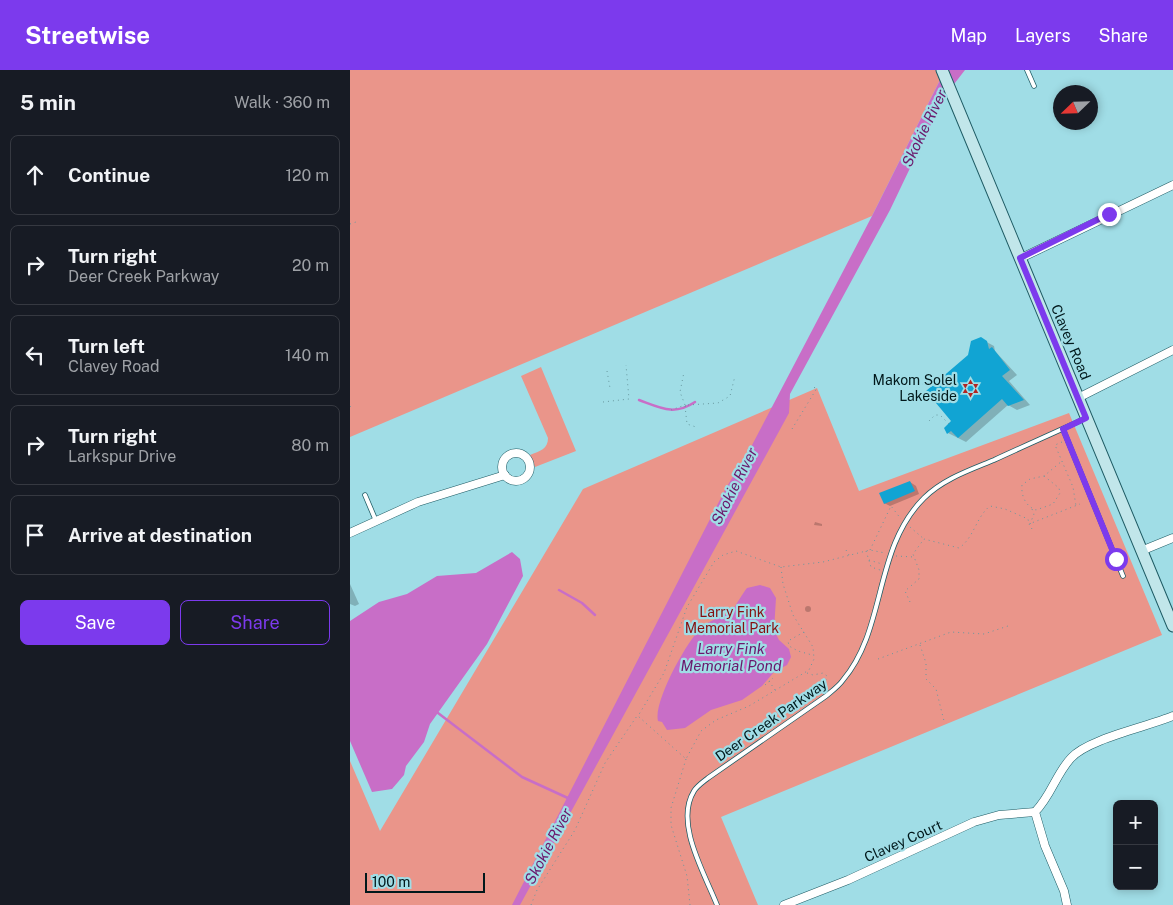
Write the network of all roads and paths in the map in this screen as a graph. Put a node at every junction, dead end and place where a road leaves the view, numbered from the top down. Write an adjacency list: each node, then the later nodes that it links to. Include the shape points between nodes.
1 (942, 70): 7 (main road, Clavey Road)
2 (1028, 70): 3 (lane)
3 (1034, 86)
4 (1173, 185): 7 (street)
5 (356, 222): 6 (path)
6 (350, 224)
7 (1020, 258): 17 (main road, Clavey Road)
8 (1173, 350): 17 (street)
9 (626, 365): 18 (path, via 629,399)
10 (607, 371): 15 (path)
11 (684, 372): 19 (path, via 680,392)
12 (735, 376): 19 (path, bridge, via 730,396 718,403)
13 (934, 384): 16 (path, via 928,379)
14 (810, 387): 25 (path, via 817,388)
15 (610, 388)
16 (908, 397)
17 (1078, 398): 21 (main road, Clavey Road)
18 (603, 402)
19 (685, 405): 20 (path); 24 (path, bridge, via 687,424)
20 (671, 410)
21 (1086, 418): 26 (lane, Deer Creek Parkway); 49 (main road, Clavey Road)
22 (928, 420): 23 (path, via 940,415)
23 (949, 424)
24 (696, 427)
25 (792, 429)
26 (1063, 429): 40 (lane, Deer Creek Parkway, via 948,480 925,497); 57 (lane)
27 (1063, 442): 28 (path, via 1055,446)
28 (1062, 461): 30 (path); 35 (path, via 1073,487)
29 (505, 475): 38 (street, via 418,502)
30 (1044, 476): 36 (path, via 1030,479 1022,485 1021,492); 36 (path, via 1059,488 1057,500 1048,506)
31 (366, 495): 38 (lane)
32 (890, 501): 34 (path)
33 (1080, 504): 35 (path)
34 (891, 506): 40 (path); 47 (path)
35 (1076, 506): 39 (path)
36 (1032, 509): 37 (path)
37 (1034, 514): 39 (path); 41 (path)
38 (376, 521): 43 (street)
39 (1037, 521): 41 (path)
40 (904, 522): 45 (path); 50 (lane, Deer Creek Parkway)
41 (1030, 524): 42 (path); 45 (path, via 1028,519 990,506 959,548)
42 (1032, 529)
43 (350, 533)
44 (1173, 538): 49 (street)
45 (924, 539): 52 (path, via 916,548)
46 (846, 550): 51 (path)
47 (870, 550): 48 (path); 50 (path)
48 (866, 551): 51 (path); 53 (path)
49 (1142, 551): 60 (main road, Clavey Road)
50 (890, 554): 52 (path); 54 (lane, Deer Creek Parkway)
51 (849, 556): 55 (path)
52 (914, 557): 58 (path, via 919,579 905,591)
53 (868, 560): 54 (path); 56 (path, via 871,567)
54 (886, 565): 56 (lane, Deer Creek Parkway)
55 (781, 567): 61 (path, via 786,599); 71 (path, via 736,552 714,562 687,607 664,673)
56 (885, 571): 70 (lane, Deer Creek Parkway, via 867,635 855,663 843,681)
57 (1123, 576)
58 (910, 602)
59 (1008, 626): 62 (path, via 984,634 951,632)
60 (1173, 626)
61 (804, 632): 63 (path); 63 (path, via 793,636 788,641 789,646)
62 (920, 644): 64 (path); 73 (path, via 926,663 926,679 936,689)
63 (814, 655): 65 (path)
64 (878, 659)
65 (807, 672): 69 (path); 70 (path, via 826,676 825,683 818,689)
66 (773, 678): 67 (path)
67 (769, 681): 68 (path); 69 (path)
68 (765, 685)
69 (775, 690): 74 (path, via 701,731)
70 (824, 697): 78 (lane, Deer Creek Parkway, via 694,791 688,807 688,827)
71 (638, 716): 74 (path); 76 (path, via 605,763 575,830)
72 (1173, 716): 75 (street, via 1094,742 1076,753 1059,774 1045,802)
73 (944, 721)
74 (686, 759): 77 (path, via 670,808 671,825 687,876)
75 (1035, 812): 79 (street, Clavey Court, via 999,815 974,822 848,880); 80 (street)
76 (531, 905)
77 (690, 905)
78 (718, 905)
79 (784, 905)
80 (1067, 905)

